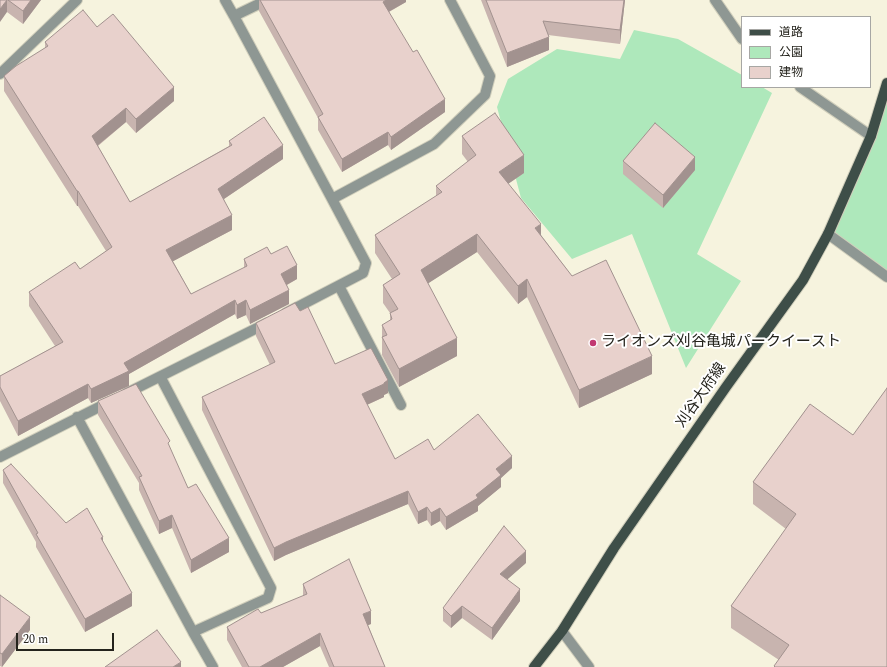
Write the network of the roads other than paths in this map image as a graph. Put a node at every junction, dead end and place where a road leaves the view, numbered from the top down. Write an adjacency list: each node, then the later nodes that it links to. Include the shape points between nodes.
1 (77, 0): 8 (street)
2 (225, 0): 6 (street)
3 (267, 0): 6 (street)
4 (450, 0): 12 (street, via 490,76 486,95 434,144)
5 (715, 0): 7 (street)
6 (234, 16): 12 (street)
7 (741, 38)
8 (0, 74)
9 (887, 83): 11 (main road, 刈谷大府線)
10 (801, 88): 11 (street)
11 (871, 136): 13 (main road, 刈谷大府線)
12 (332, 199): 15 (street, via 366,263 363,273)
13 (828, 234): 14 (street); 20 (main road, 刈谷大府線, via 804,280 623,536)
14 (887, 277)
15 (339, 286): 16 (street); 17 (street)
16 (160, 378): 18 (street); 21 (street, via 271,588 268,598)
17 (401, 405)
18 (77, 417): 19 (street); 21 (street)
19 (0, 457)
20 (562, 631): 23 (main road, 刈谷大府線); 24 (street)
21 (193, 632): 22 (street)
22 (213, 667)
23 (534, 667)
24 (589, 667)

